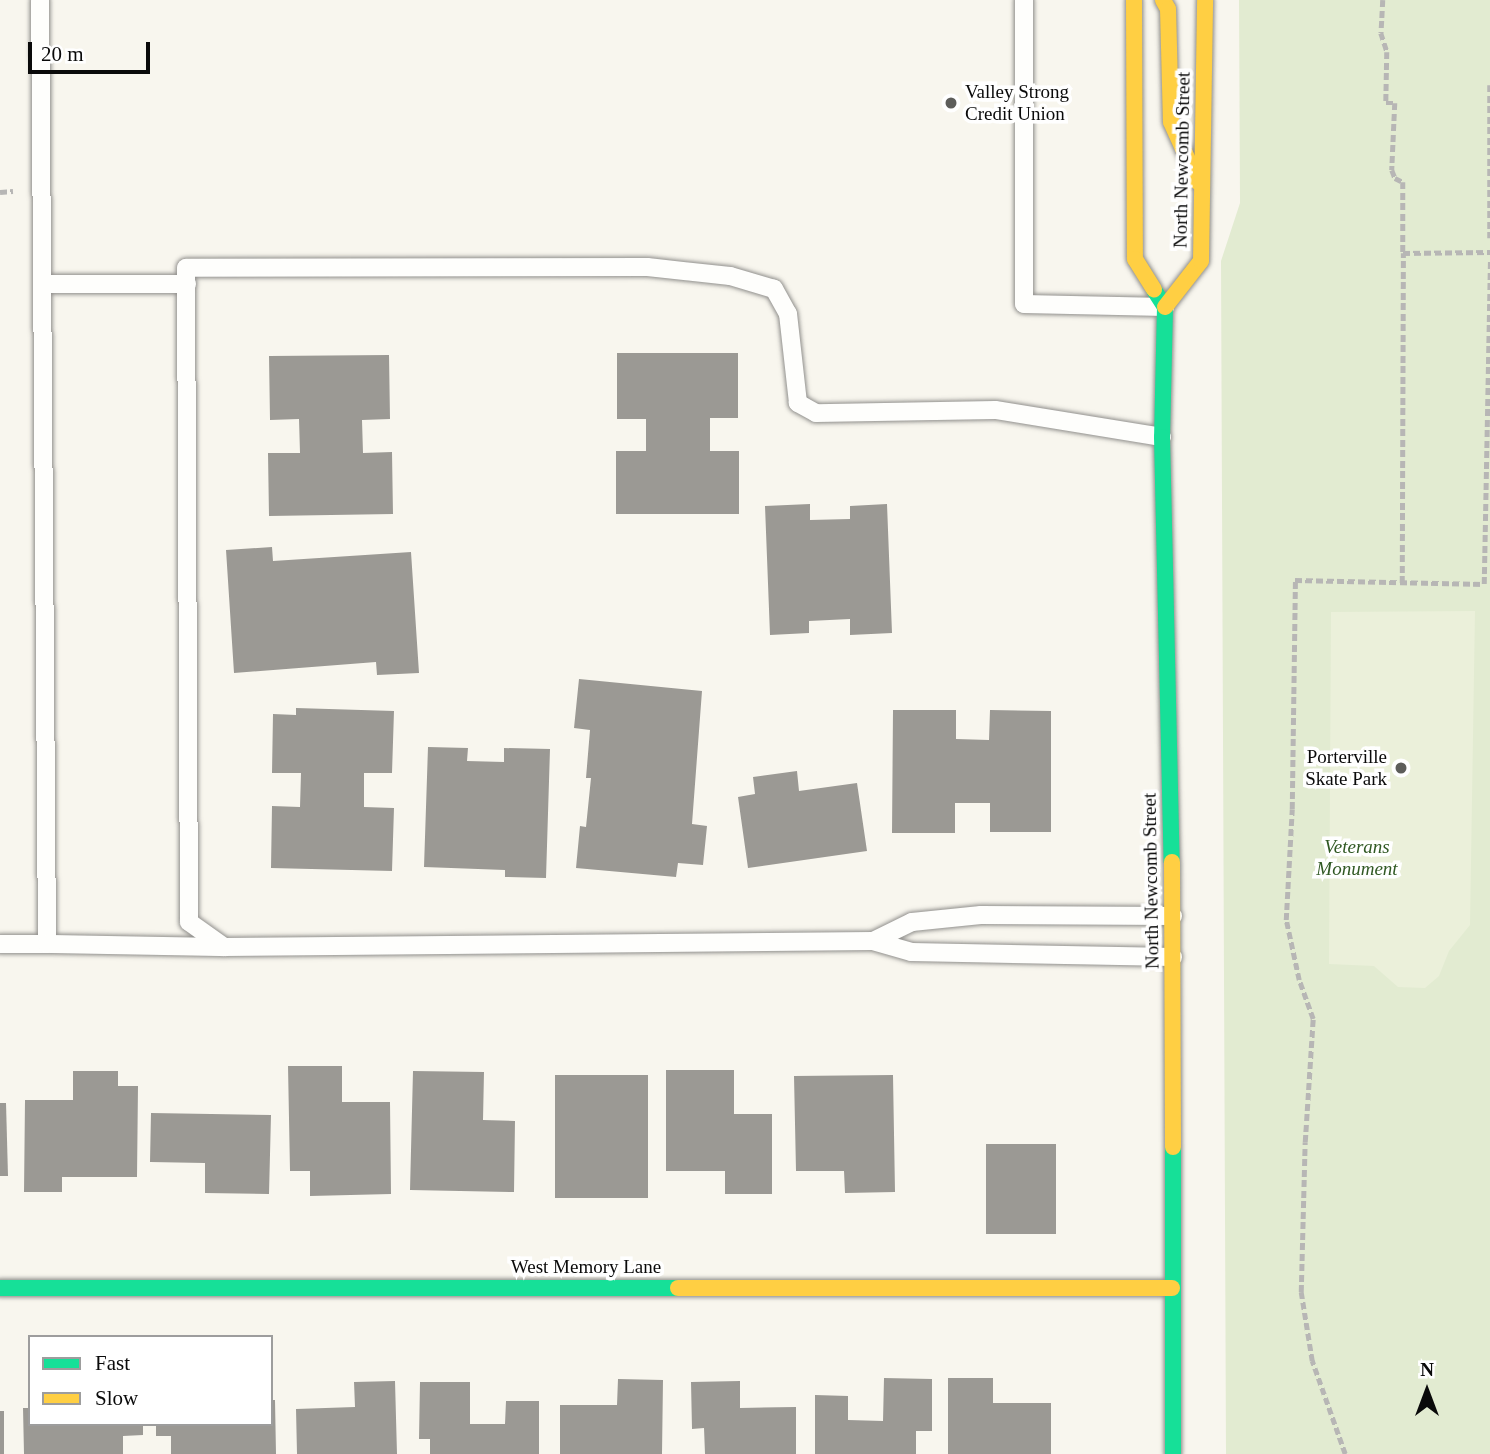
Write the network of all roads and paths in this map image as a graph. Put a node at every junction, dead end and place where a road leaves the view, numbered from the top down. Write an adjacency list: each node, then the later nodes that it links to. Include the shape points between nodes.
1 (40, 0): 13 (lane)
2 (1024, 0): 15 (lane, via 1024,304)
3 (1134, 0): 15 (main road, via 1135,259)
4 (1163, 0): 8 (main road, via 1168,9 1171,122)
5 (1205, 0): 8 (main road, North Newcomb Street)
6 (1383, 0): 11 (path, via 1386,103 1395,103 1392,170 1403,182)
7 (1490, 85): 9 (path)
8 (1203, 193): 15 (main road, North Newcomb Street, via 1201,261)
9 (1490, 238)
10 (1490, 252): 11 (path)
11 (1403, 253): 17 (path)
12 (1490, 260): 17 (path, via 1484,584)
13 (44, 284): 14 (lane); 21 (lane)
14 (187, 284): 16 (lane, via 186,268 647,267 730,276 774,289 788,313 798,404 816,413 995,410); 22 (lane, via 189,922)
15 (1164, 307): 16 (main road, North Newcomb Street)
16 (1162, 437): 18 (main road, North Newcomb Street)
17 (1402, 583): 27 (path, via 1295,580 1286,920 1298,981 1313,1019 1301,1292 1312,1361)
18 (1173, 916): 19 (lane, via 981,915 912,922); 23 (main road, North Newcomb Street)
19 (873, 941): 22 (lane); 23 (lane, via 911,952)
20 (0, 944): 21 (lane)
21 (47, 944): 22 (lane)
22 (224, 947)
23 (1173, 957): 25 (main road, North Newcomb Street)
24 (0, 1288): 25 (main road, West Memory Lane)
25 (1172, 1288): 26 (main road, North Newcomb Street)
26 (1173, 1454)
27 (1345, 1454)

